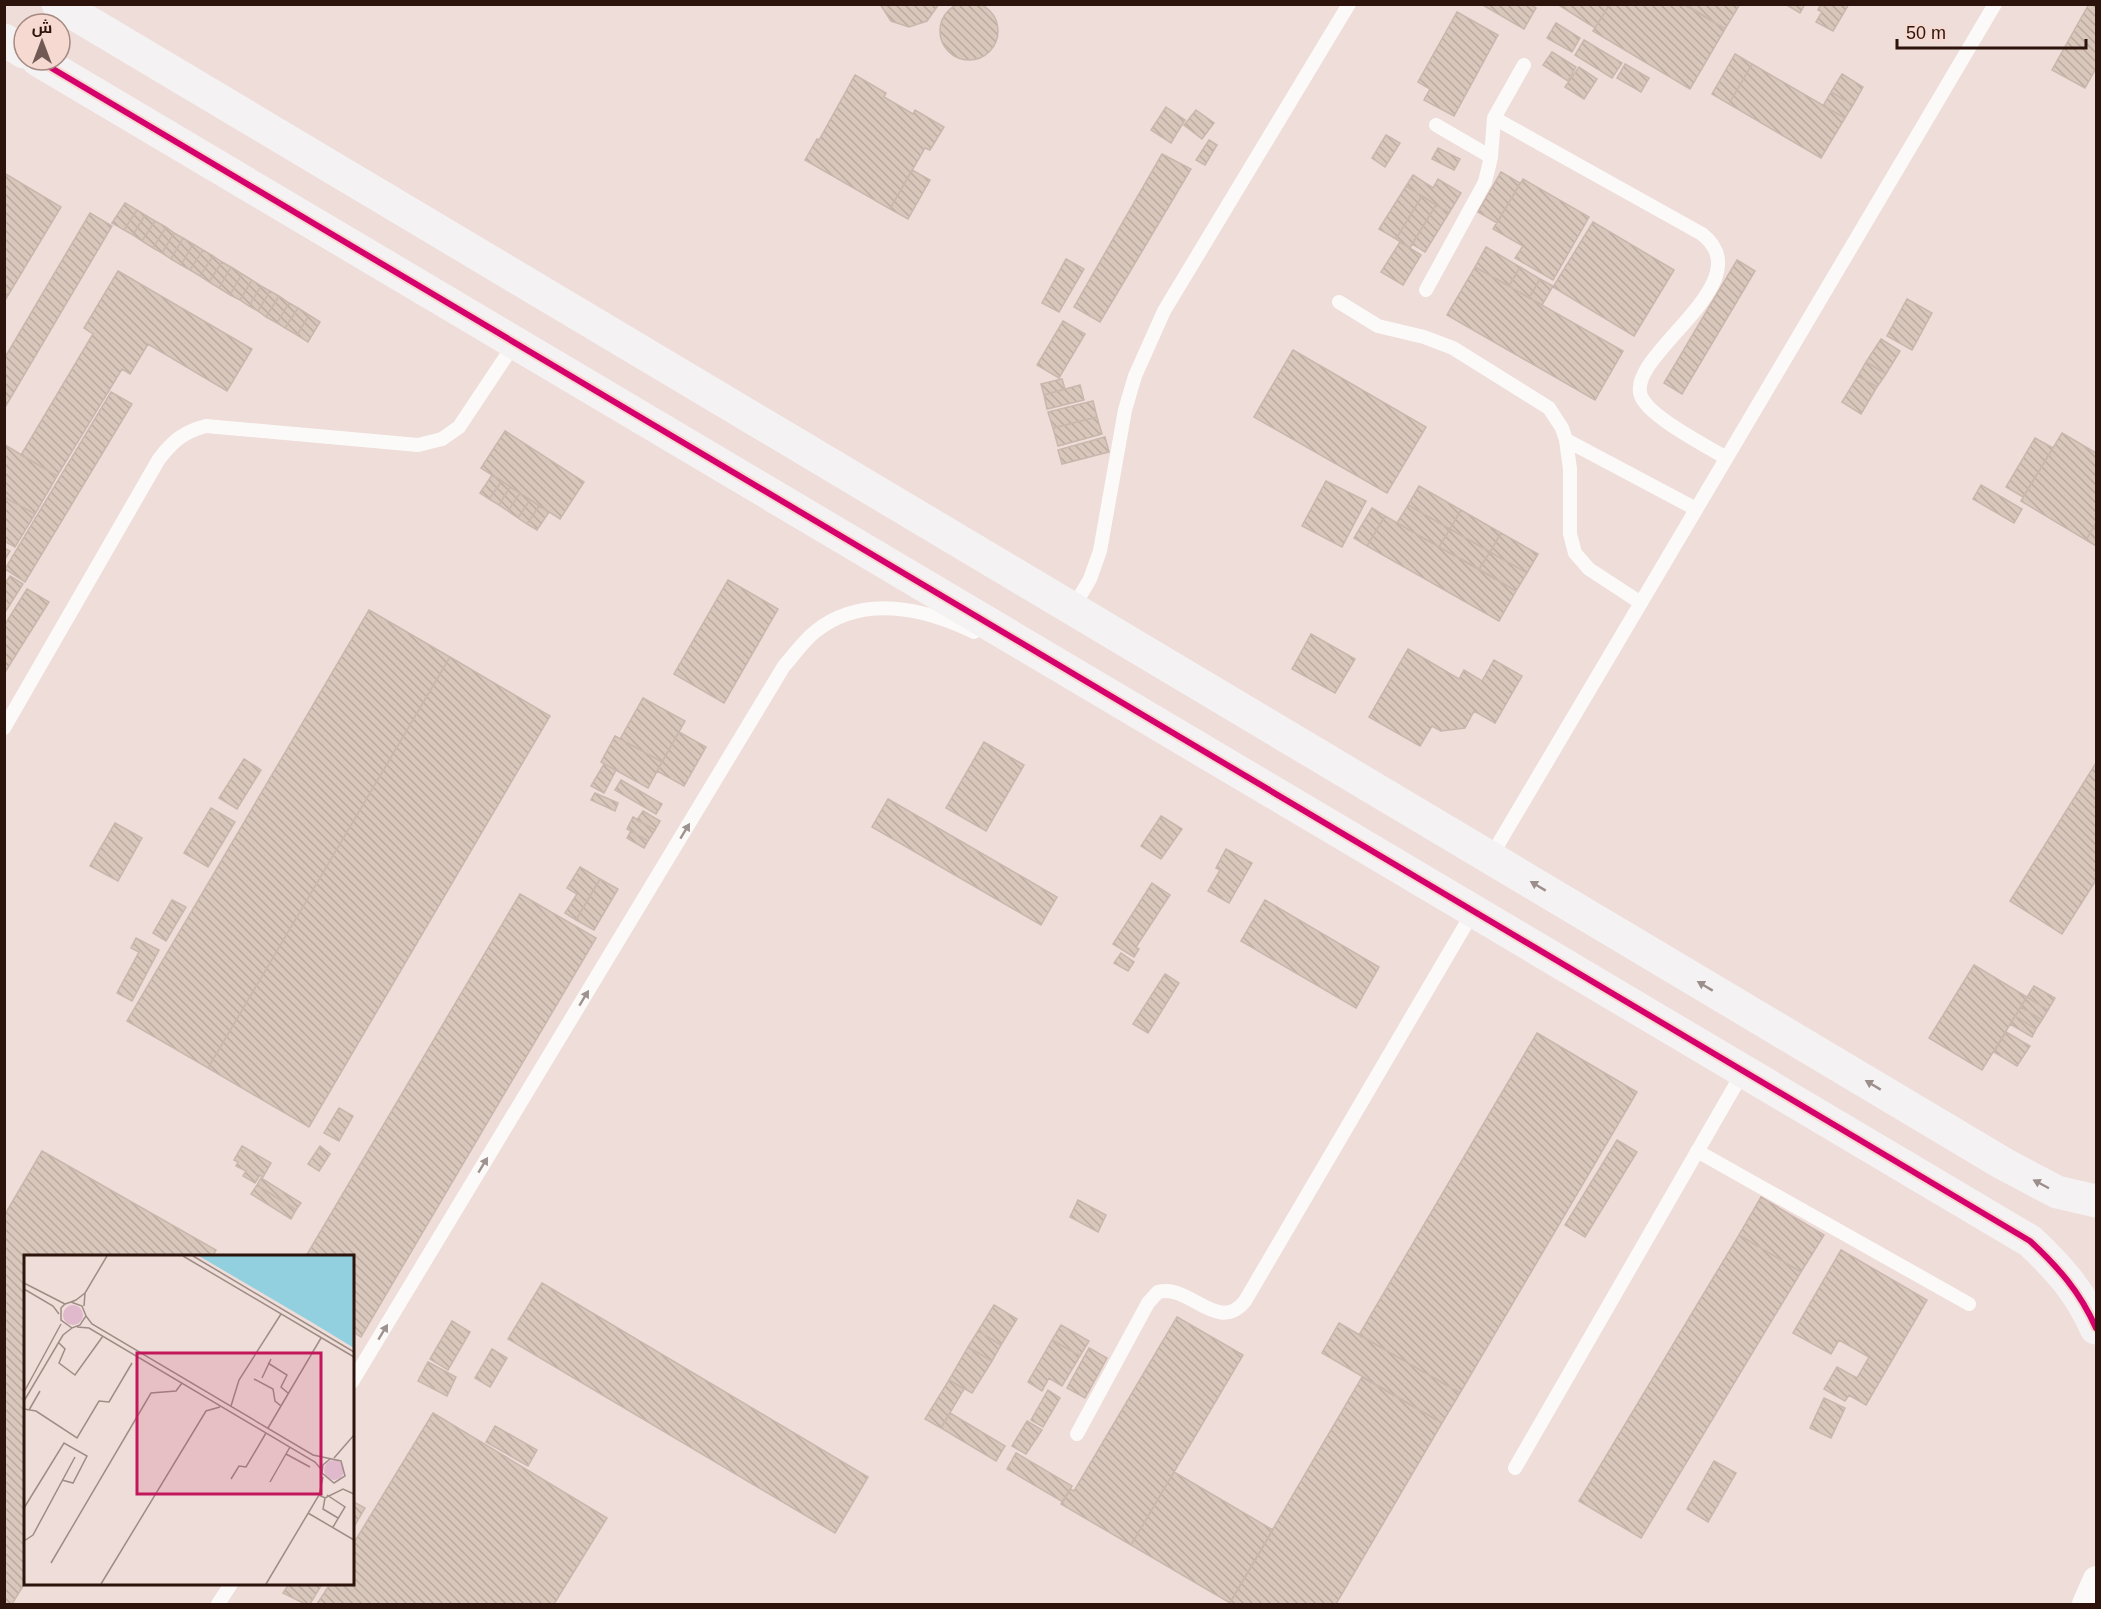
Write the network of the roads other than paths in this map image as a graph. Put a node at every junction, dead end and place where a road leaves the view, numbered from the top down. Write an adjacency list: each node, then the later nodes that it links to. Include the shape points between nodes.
1 (58, 4): 16 (street)
2 (1349, 4): 16 (lane, via 1147,345 1125,410 1100,551)
3 (1995, 4): 13 (lane)
4 (1524, 65): 6 (lane)
5 (58, 72): 11 (street)
6 (1494, 118): 8 (lane); 13 (lane, via 1702,234 1714,246 1718,263 1714,281 1645,371 1639,389 1654,412)
7 (1436, 125): 8 (lane)
8 (1491, 157): 9 (lane, via 1480,194)
9 (1426, 290)
10 (1339, 302): 12 (lane, via 1378,326 1424,337 1467,356 1540,400 1556,417)
11 (515, 343): 17 (street); 18 (lane, via 459,427 442,439 418,445 206,426 175,439 159,459)
12 (1566, 440): 14 (lane); 15 (lane, via 1570,534 1575,553 1588,569)
13 (1726, 458): 14 (lane)
14 (1696, 509): 15 (lane)
15 (1641, 603): 19 (lane)
16 (1073, 608): 19 (street)
17 (1090, 686): 20 (street); 26 (lane, one-way to 17, via 784,666 816,631 847,613 883,606 924,613 963,626)
18 (4, 728)
19 (1490, 858): 23 (street, one-way to 19, via 2056,1192 2004,1164)
20 (1473, 912): 21 (street); 27 (lane, via 1245,1301 1234,1311 1218,1314 1172,1290 1158,1292 1148,1303)
21 (1743, 1072): 22 (lane); 25 (street, via 2030,1241 2061,1269)
22 (1697, 1151): 24 (lane); 28 (lane)
23 (2097, 1201)
24 (1969, 1304)
25 (2097, 1328)
26 (354, 1379)
27 (1077, 1434)
28 (1515, 1468)
29 (2097, 1579): 33 (street)
30 (230, 1585): 32 (lane)
31 (2097, 1595): 33 (street)
32 (218, 1605)
33 (2087, 1605)

